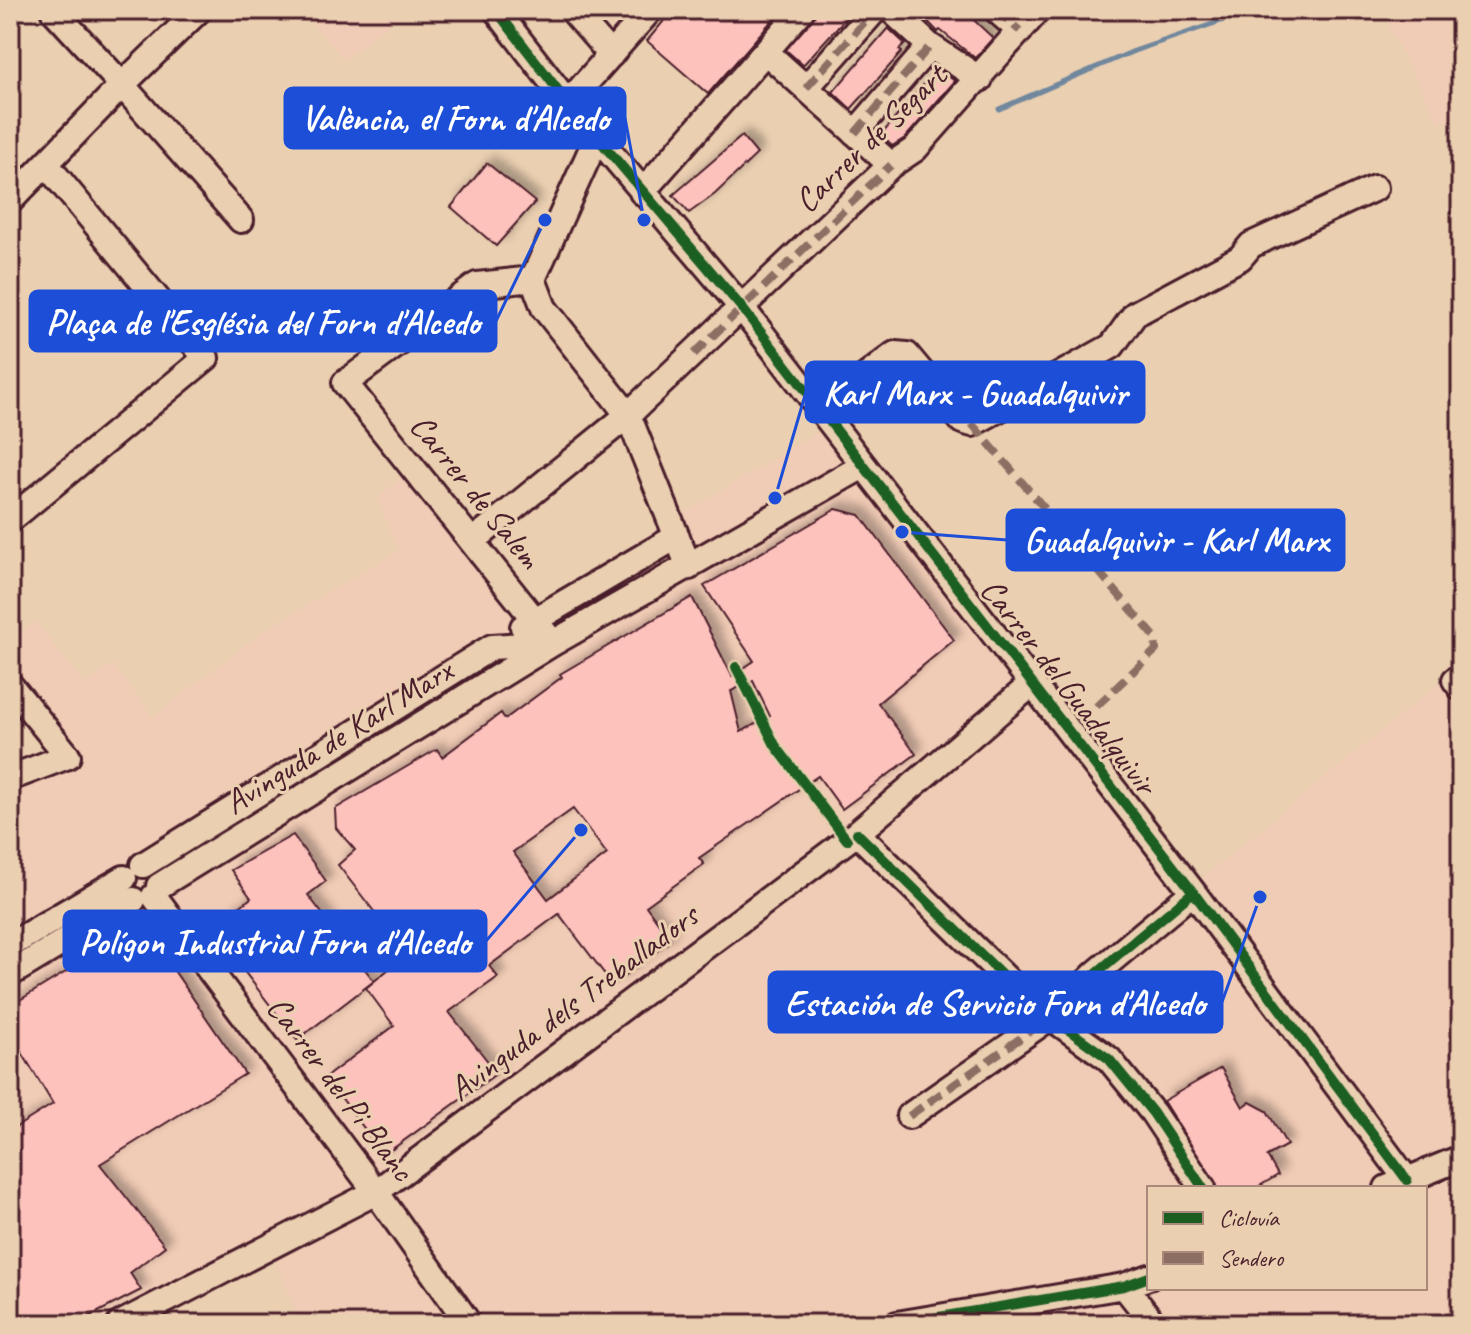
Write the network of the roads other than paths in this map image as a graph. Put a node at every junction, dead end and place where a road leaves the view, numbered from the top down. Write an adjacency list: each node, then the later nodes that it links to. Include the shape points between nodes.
1 (53, 10): 16 (street)
2 (199, 10): 16 (street)
3 (496, 10): 18 (street, Carrer del Guadalquivir)
4 (572, 10): 14 (street)
5 (650, 10): 14 (street)
6 (802, 10): 13 (street)
7 (875, 10): 17 (street)
8 (891, 10): 12 (street)
9 (996, 10): 11 (street)
10 (1038, 10): 11 (street, Carrer de Segart)
11 (1020, 31): 15 (street, Carrer de Segart)
12 (930, 46): 15 (street); 19 (street)
13 (767, 53): 17 (street); 24 (street)
14 (611, 55): 18 (street)
15 (980, 79): 22 (street, Carrer de Segart, via 915,149)
16 (122, 85): 21 (street); 26 (street)
17 (806, 88): 19 (street)
18 (568, 103): 20 (street, Carrer del Guadalquivir)
19 (855, 133): 22 (street)
20 (597, 137): 24 (street, Carrer del Guadalquivir); 27 (street)
21 (46, 164): 25 (street); 32 (street, via 206,358)
22 (891, 165): 28 (street, Carrer de Segart)
23 (1375, 188): 29 (street, via 1251,245 1240,258 1135,314 1112,346 972,424 962,421 907,355 895,354)
24 (642, 192): 28 (street, Carrer del Guadalquivir)
25 (10, 201)
26 (241, 220)
27 (533, 279): 30 (street, via 549,314); 34 (street, Carrer de Salem, via 477,285 345,383)
28 (742, 308): 29 (street, Carrer del Guadalquivir); 30 (street, Carrer de Segart)
29 (821, 411): 31 (street, Carrer del Guadalquivir)
30 (628, 415): 33 (street); 34 (street, Carrer de Segart)
31 (863, 466): 35 (street, Avinguda de Karl Marx); 39 (street, Carrer del Guadalquivir)
32 (10, 520)
33 (676, 537): 35 (street); 36 (street, Avinguda de Karl Marx)
34 (474, 540): 36 (street, Carrer de Salem)
35 (689, 567): 37 (street, Avinguda de Karl Marx)
36 (536, 620): 37 (street, Carrer de Salem); 38 (street, Avinguda de Karl Marx)
37 (553, 643): 38 (street, Avinguda de Karl Marx); 43 (street, Avinguda de Karl Marx)
38 (492, 647): 43 (street, Avinguda de Karl Marx)
39 (1033, 683): 42 (street, Avinguda dels Treballadors); 44 (street, Carrer del Guadalquivir)
40 (10, 685): 41 (street, via 68,756)
41 (10, 778)
42 (857, 833): 47 (street, via 1031,1003); 52 (street, Avinguda dels Treballadors)
43 (143, 885): 45 (street, Avinguda de Karl Marx); 46 (street, Avinguda de Karl Marx); 52 (street, Carrer del Pi Blanc)
44 (1193, 892): 47 (street); 50 (street, Carrer del Guadalquivir)
45 (10, 945)
46 (10, 974)
47 (1052, 1016): 48 (street); 51 (street, via 1109,1059)
48 (909, 1116)
49 (1461, 1158): 50 (street)
50 (1397, 1184)
51 (1202, 1186)
52 (376, 1192): 55 (street, Avinguda dels Treballadors); 56 (street, Carrer del Pi Blanc)
53 (1147, 1278): 54 (street)
54 (1124, 1286): 57 (street); 58 (street)
55 (120, 1324)
56 (469, 1324)
57 (897, 1324)
58 (1154, 1324)

